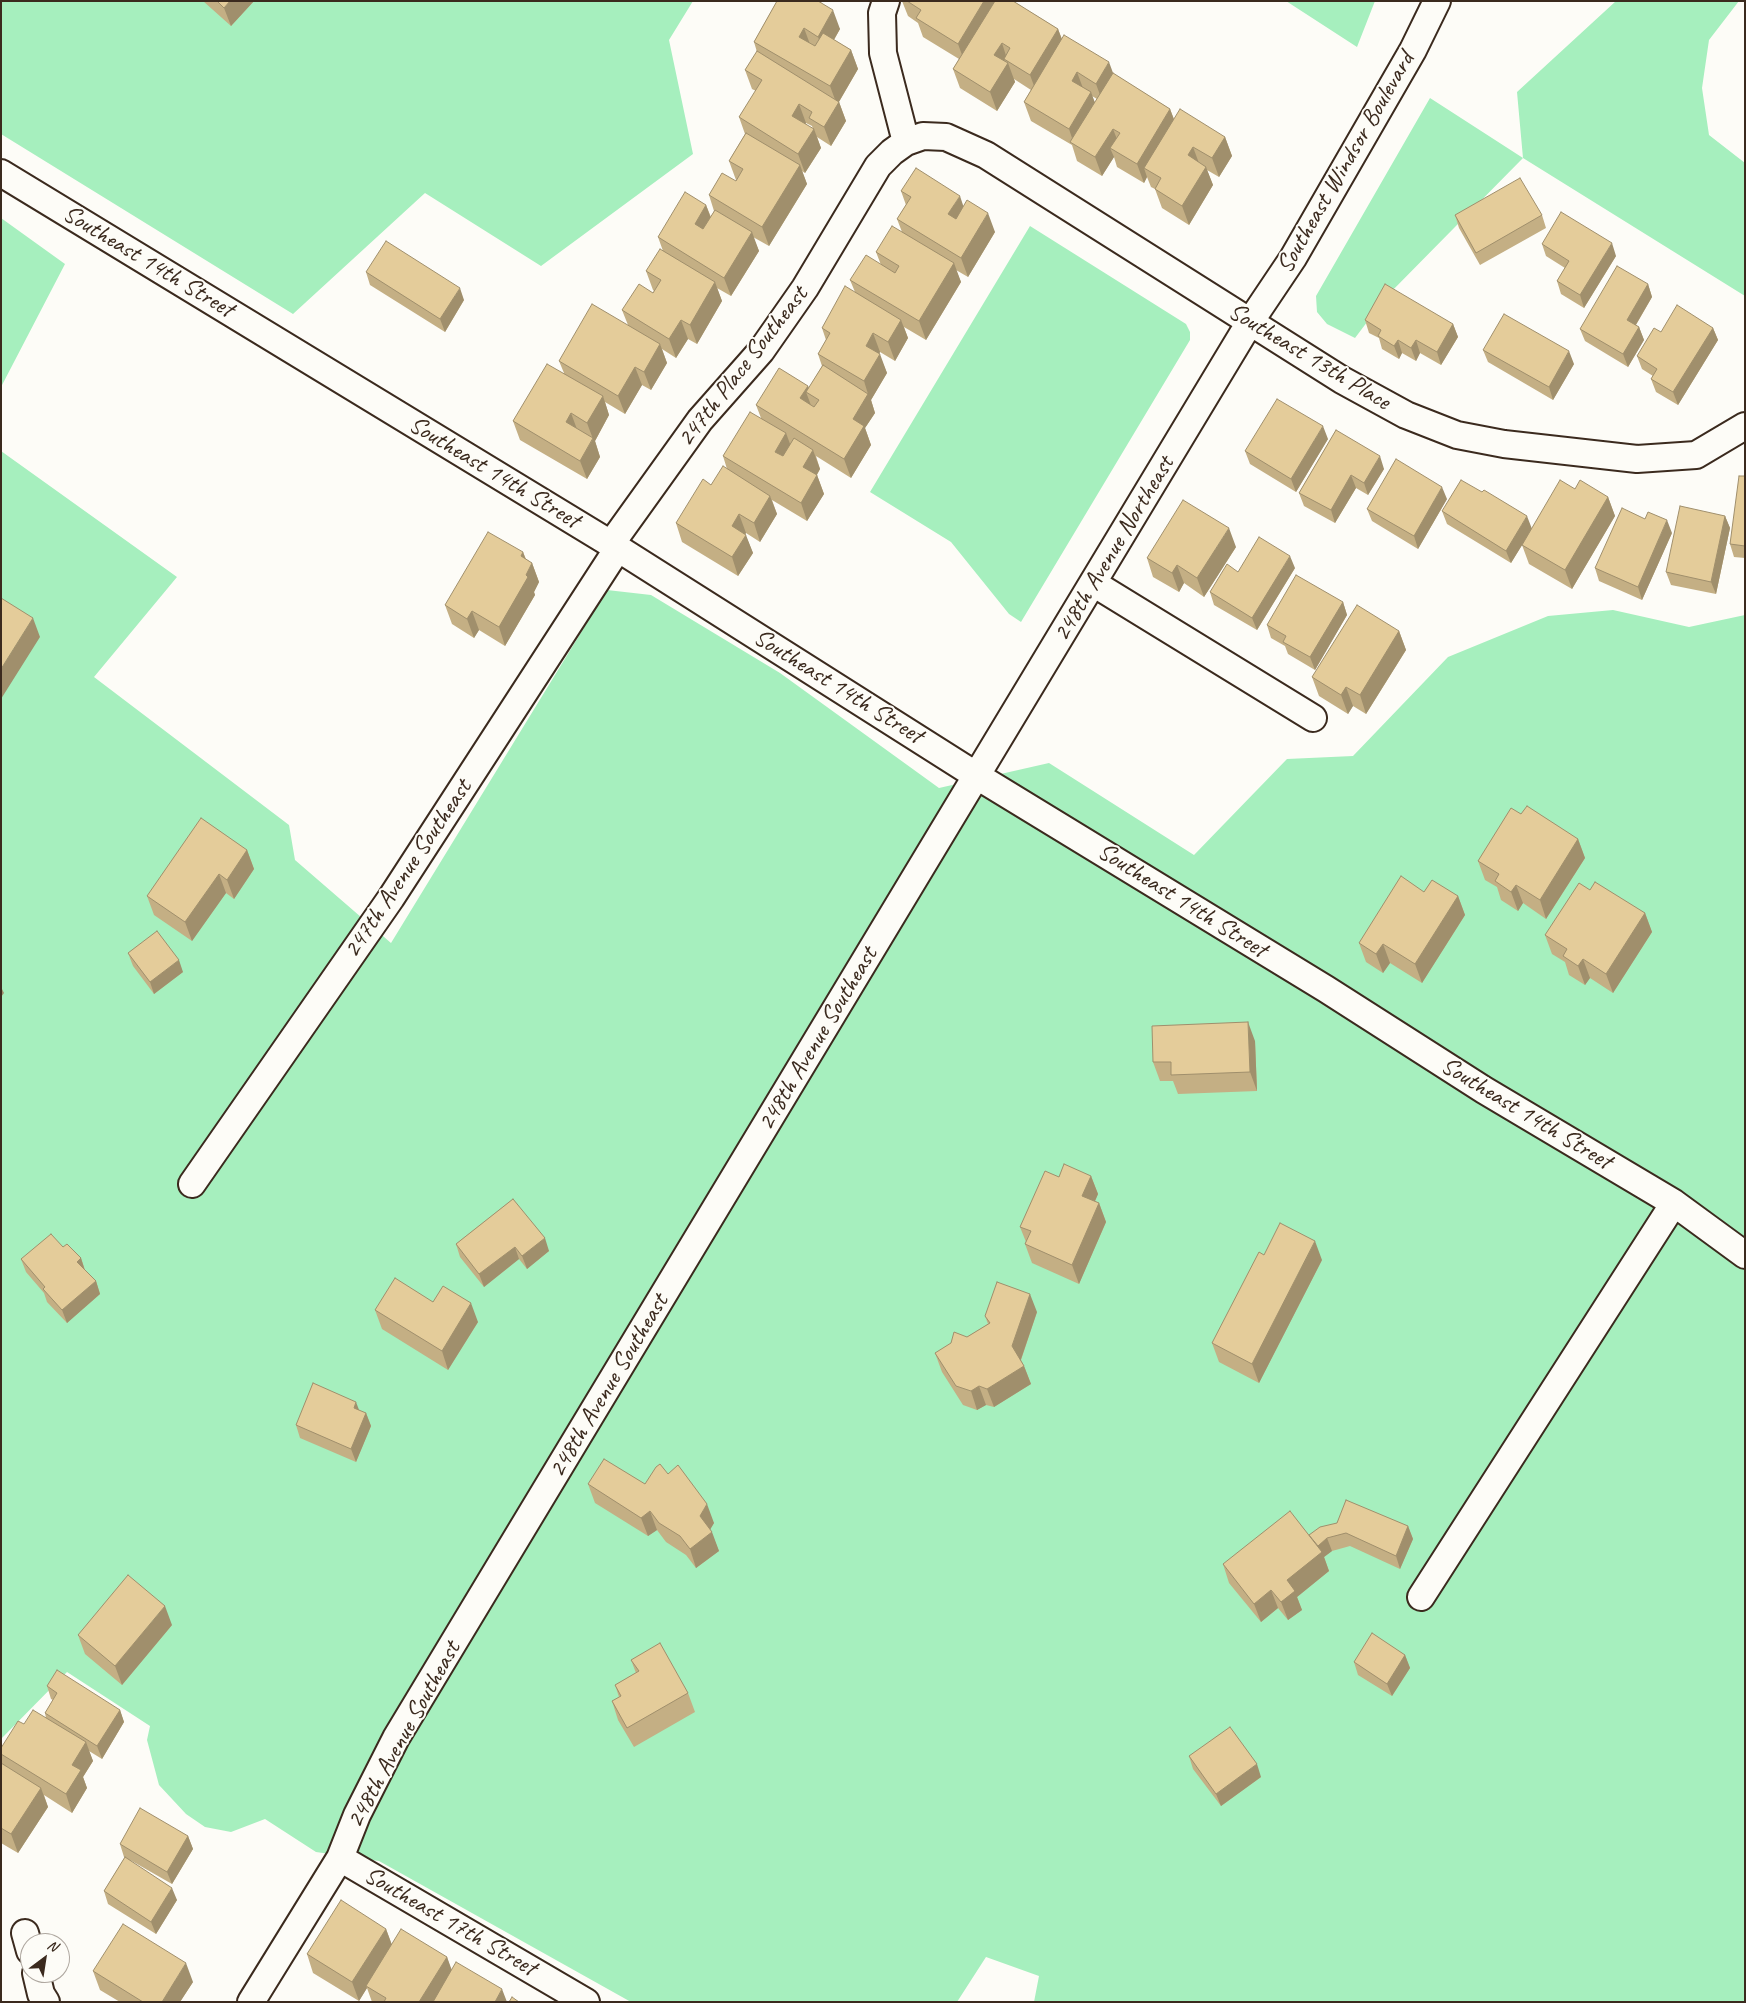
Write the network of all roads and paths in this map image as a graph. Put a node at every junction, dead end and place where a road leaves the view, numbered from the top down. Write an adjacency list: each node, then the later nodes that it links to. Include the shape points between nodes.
1 (886, 1): 3 (street, via 882,13 883,53)
2 (1437, 1): 5 (street, Southeast Windsor Boulevard, via 1413,50 1292,258)
3 (906, 142): 5 (street, Southeast 13th Place, via 923,136 946,138 986,155); 7 (street, 247th Place Southeast, via 878,166 805,288 761,350 700,420)
4 (1, 173): 7 (street, Southeast 14th Street)
5 (1250, 322): 6 (street, Southeast 13th Place, via 1342,380 1406,415 1457,434 1504,444 1637,459 1696,455); 8 (street, 248th Avenue Northeast)
6 (1745, 426)
7 (615, 546): 10 (street, Southeast 14th Street); 11 (street, 247th Avenue Southeast, via 391,898)
8 (1093, 583): 9 (street); 10 (street, 248th Avenue Northeast)
9 (1313, 718)
10 (977, 776): 12 (street, Southeast 14th Street, via 1326,989 1484,1090); 15 (street, 248th Avenue Southeast, via 396,1738 357,1815)
11 (192, 1184)
12 (1674, 1203): 13 (street, Southeast 14th Street); 14 (street)
13 (1745, 1255)
14 (1421, 1597)
15 (340, 1858): 18 (street, 248th Avenue Southeast); 19 (street, Southeast 17th Street)
16 (38, 1983): 17 (street)
17 (46, 2002)
18 (251, 2002)
19 (586, 2002)

